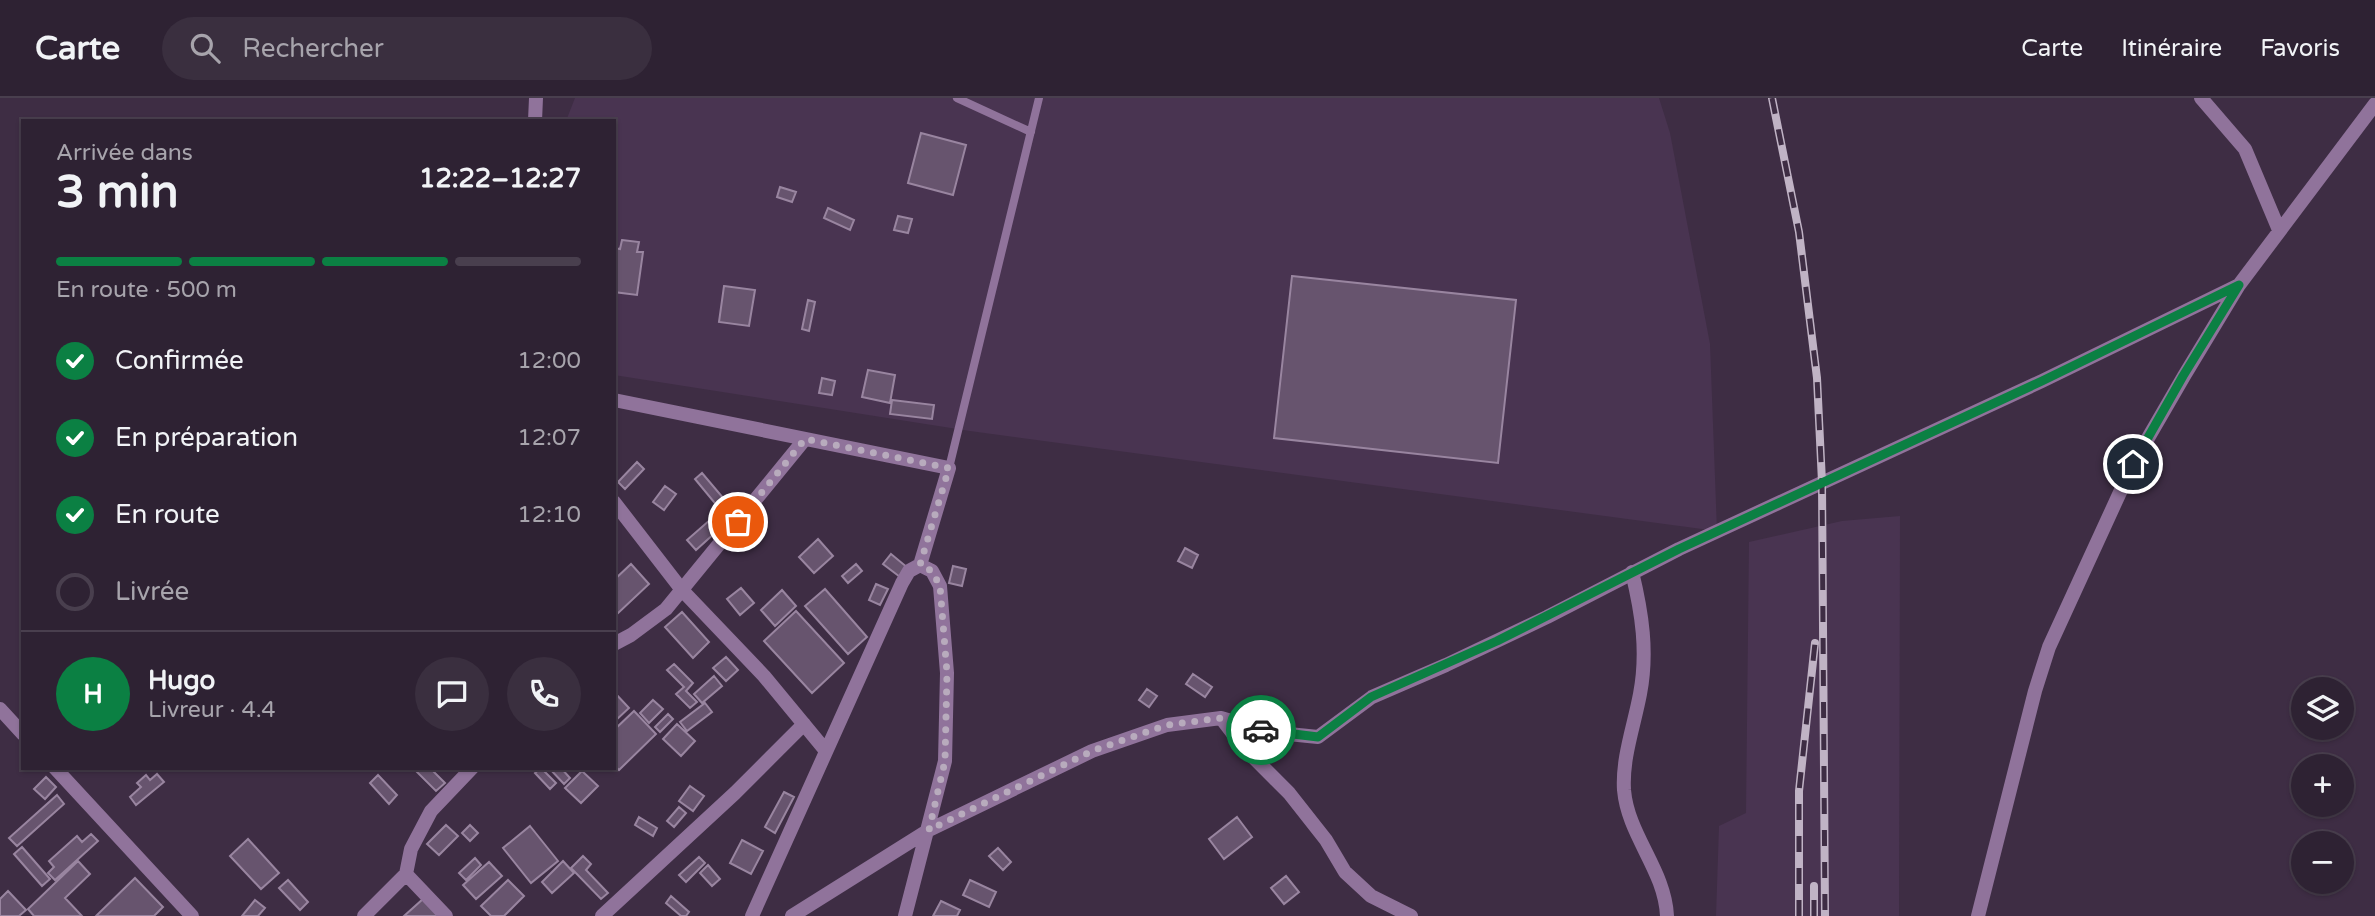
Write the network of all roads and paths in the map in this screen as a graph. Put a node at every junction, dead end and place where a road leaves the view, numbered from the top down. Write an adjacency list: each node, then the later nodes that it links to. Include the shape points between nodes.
1 (536, 98): 6 (street)
2 (957, 98): 7 (lane)
3 (1039, 98): 7 (lane)
4 (2201, 98): 8 (street, via 2245,149)
5 (2375, 104): 8 (street)
6 (535, 119)
7 (1031, 132): 12 (lane)
8 (2279, 230): 9 (street)
9 (2239, 285): 15 (street); 36 (street, via 2133,464 2049,647)
10 (616, 400): 11 (street)
11 (805, 439): 12 (street); 16 (street)
12 (949, 468): 14 (street)
13 (616, 505): 16 (street)
14 (920, 565): 22 (street, via 909,571 902,583); 25 (street, via 932,571 940,586 947,673 945,761)
15 (1632, 572): 19 (street, via 1547,617 1371,697 1318,737 1269,732); 35 (street, via 1645,651 1627,749 1626,809 1656,870)
16 (682, 590): 17 (street, via 666,609); 20 (street)
17 (616, 643)
18 (0, 709): 21 (street)
19 (1221, 718): 25 (street, via 1167,725 1092,751); 34 (street, via 1289,793 1345,872 1371,896)
20 (804, 724): 22 (street); 30 (street)
21 (21, 732)
22 (826, 751): 31 (street)
23 (57, 770): 27 (street)
24 (470, 770): 26 (street, via 430,811 411,849)
25 (929, 830): 32 (street); 33 (street)
26 (406, 874): 28 (street); 29 (street)
27 (192, 916)
28 (364, 916)
29 (446, 916)
30 (602, 916)
31 (752, 916)
32 (792, 916)
33 (905, 916)
34 (1411, 916)
35 (1667, 916)
36 (1978, 916)

